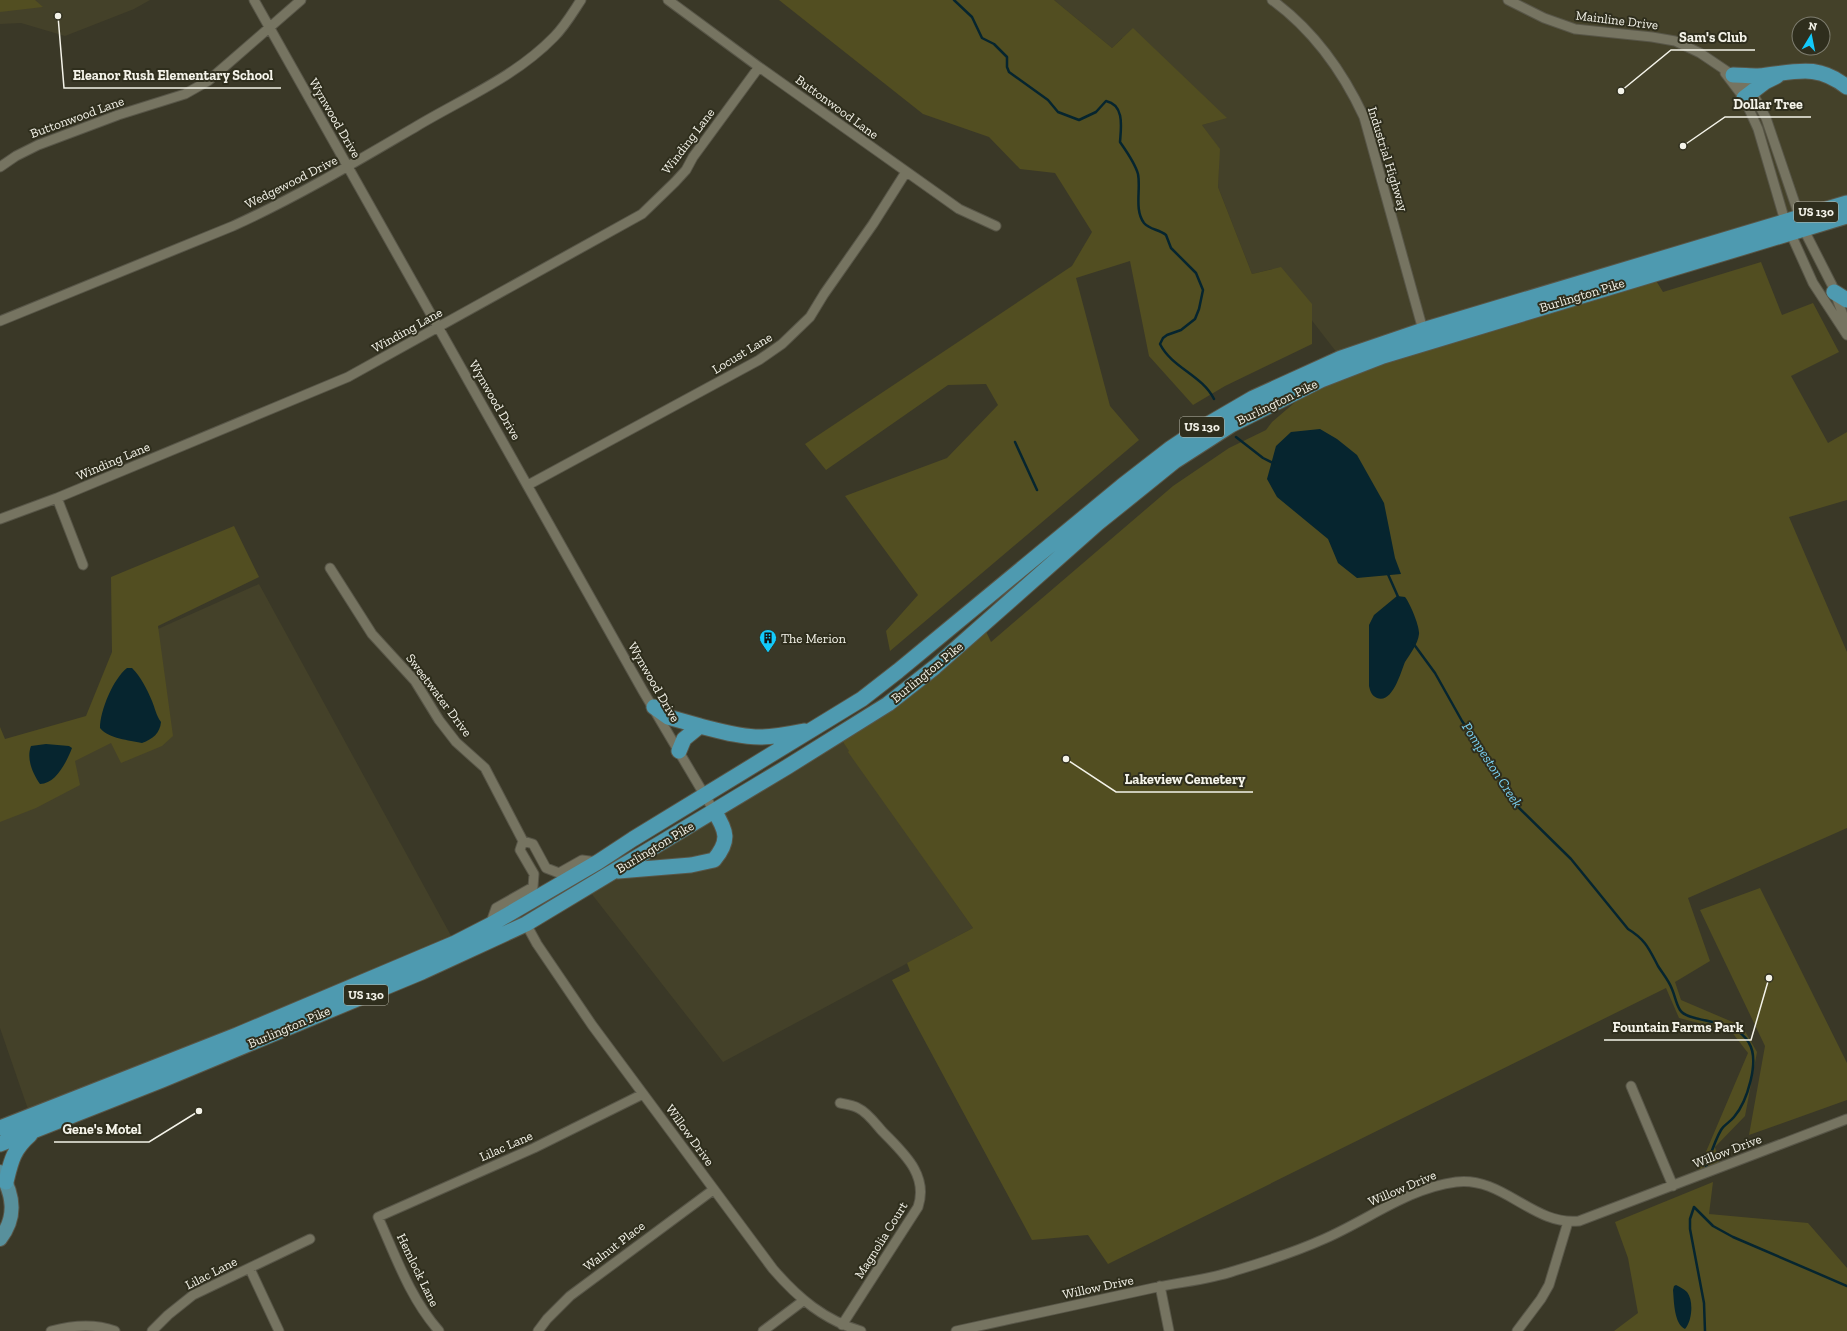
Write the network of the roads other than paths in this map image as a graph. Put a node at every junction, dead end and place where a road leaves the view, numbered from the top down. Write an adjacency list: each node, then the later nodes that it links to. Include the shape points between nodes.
1 (254, 0): 7 (street, Wynwood Drive)
2 (301, 0): 7 (street, Buttonwood Lane)
3 (581, 0): 14 (street, Wedgewood Drive, via 556,36 534,56 506,76)
4 (668, 0): 8 (street, Buttonwood Lane)
5 (1272, 0): 24 (street, Industrial Highway, via 1290,13 1316,39 1351,89 1364,118)
6 (1508, 0): 9 (street, Mainline Drive, via 1575,30 1675,41 1700,53)
7 (269, 27): 13 (street, Buttonwood Lane, via 208,81 186,94 118,115 38,145); 14 (street, Wynwood Drive)
8 (759, 67): 15 (street, Buttonwood Lane); 23 (street, Winding Lane, via 686,170 642,214)
9 (1727, 71): 10 (highway, via 1757,76); 12 (street); 12 (street, via 1740,80)
10 (1783, 72): 11 (highway, via 1816,71 1832,77); 12 (highway)
11 (1847, 87)
12 (1748, 95): 18 (street, via 1758,129); 18 (street, via 1766,118)
13 (0, 167)
14 (348, 167): 21 (street, Wedgewood Drive, via 233,226); 23 (street, Wynwood Drive)
15 (906, 172): 19 (street, Buttonwood Lane, via 959,209); 26 (street, Locust Lane, via 810,317 782,344 759,360)
16 (1847, 203): 18 (highway, Burlington Pike / US 130)
17 (1847, 216): 18 (highway, Burlington Pike / US 130)
18 (1795, 225): 20 (street); 24 (highway, Burlington Pike / US 130); 25 (street, via 1813,283); 36 (highway, Burlington Pike / US 130, via 1652,274 1383,356 1321,380 1231,425 1175,461 1098,523 912,686 838,736)
19 (996, 226)
20 (1841, 296): 22 (street)
21 (0, 322)
22 (1847, 326)
23 (439, 327): 26 (street, Wynwood Drive); 27 (street, Winding Lane, via 348,377)
24 (1423, 330): 33 (highway, Burlington Pike / US 130, via 1334,361 1253,398 1198,430 1122,486 898,671 862,699)
25 (1847, 335)
26 (528, 485): 31 (street, Wynwood Drive)
27 (57, 498): 28 (street, Winding Lane); 29 (street)
28 (0, 519)
29 (83, 565)
30 (330, 568): 37 (street, Sweetwater Drive, via 372,634 415,681 456,742 485,768)
31 (654, 707): 32 (highway, via 668,717); 34 (street, Wynwood Drive)
32 (700, 726): 33 (highway, via 758,737); 34 (highway, via 684,739)
33 (813, 730): 35 (highway, Burlington Pike / US 130)
34 (679, 751): 35 (street, Wynwood Drive)
35 (704, 797): 36 (street, Wynwood Drive); 38 (highway, Burlington Pike / US 130)
36 (714, 811): 39 (highway, Burlington Pike / US 130); 39 (highway, via 726,836 723,849 714,860 691,865)
37 (523, 841): 38 (street, Sweetwater Drive, via 533,844 546,868 558,873 582,860); 40 (street, Sweetwater Drive, via 520,850 534,874 533,887 496,908)
38 (598, 862): 40 (highway, Burlington Pike / US 130)
39 (615, 871): 41 (highway, Burlington Pike / US 130)
40 (490, 924): 46 (highway, Burlington Pike / US 130, via 455,943 245,1032)
41 (526, 924): 43 (street, Willow Drive, via 592,1025); 49 (highway, Burlington Pike / US 130, via 422,972 162,1080)
42 (1631, 1086): 52 (street)
43 (643, 1094): 53 (street, Willow Drive); 54 (street, Lilac Lane, via 534,1148)
44 (840, 1103): 61 (street, Magnolia Court, via 858,1108 870,1117 912,1162 920,1183 918,1207)
45 (0, 1115): 46 (highway)
46 (30, 1115): 48 (highway, Burlington Pike / US 130)
47 (1847, 1119): 52 (street, Willow Drive)
48 (0, 1128)
49 (36, 1129): 50 (highway, Burlington Pike / US 130); 51 (highway, via 20,1144)
50 (0, 1144)
51 (3, 1177): 56 (main road, via 11,1198 11,1219 8,1229)
52 (1673, 1186): 55 (street, Willow Drive, via 1579,1221)
53 (713, 1190): 60 (street, Willow Drive, via 773,1269); 67 (street, Walnut Place, via 570,1296)
54 (378, 1217): 66 (street, Hemlock Lane, via 414,1296 425,1315)
55 (1568, 1222): 59 (street, Willow Drive, via 1546,1217 1497,1188 1459,1182 1442,1184 1390,1205 1324,1239 1232,1272); 72 (street, via 1549,1285)
56 (0, 1239)
57 (310, 1239): 58 (street, Lilac Lane)
58 (250, 1269): 64 (street, Lilac Lane, via 193,1295); 65 (street)
59 (1160, 1286): 70 (street, Willow Drive); 71 (street)
60 (803, 1301): 61 (street, Willow Drive); 68 (street)
61 (842, 1326): 69 (street, Willow Drive)
62 (51, 1331): 63 (street, via 71,1326 92,1325)
63 (115, 1331)
64 (152, 1331)
65 (279, 1331)
66 (439, 1331)
67 (538, 1331)
68 (763, 1331)
69 (861, 1331)
70 (956, 1331)
71 (1169, 1331)
72 (1517, 1331)

